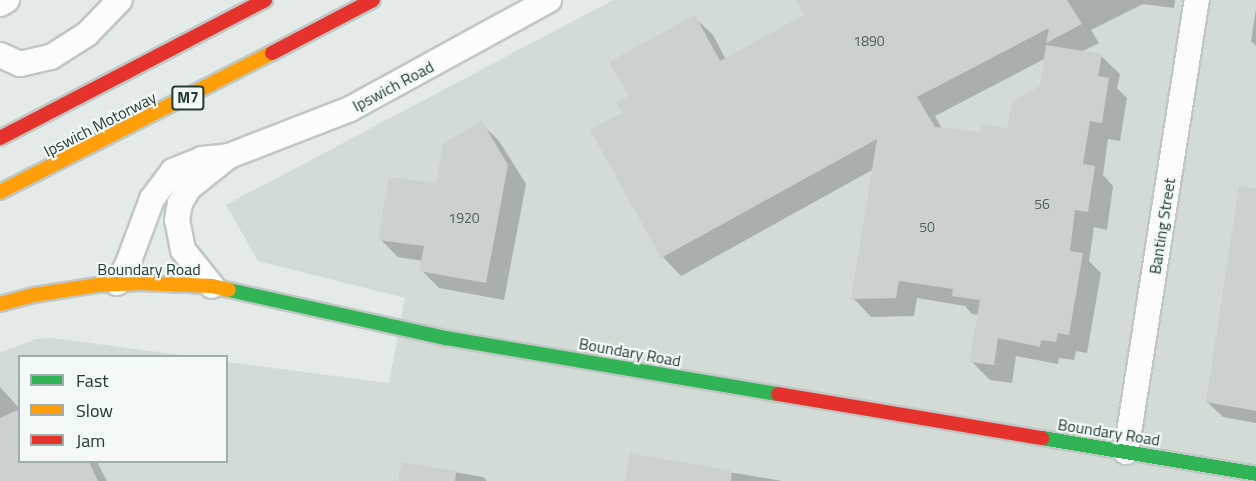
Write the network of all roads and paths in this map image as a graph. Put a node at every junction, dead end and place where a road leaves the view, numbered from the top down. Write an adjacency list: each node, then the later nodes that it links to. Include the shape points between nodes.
1 (7, 0): 7 (street)
2 (120, 0): 8 (street, via 87,34 51,57 20,64)
3 (265, 0): 9 (main road, Ipswich Motorway)
4 (373, 0): 11 (main road, Ipswich Motorway / M7)
5 (549, 0): 10 (street, Ipswich Road, via 359,104)
6 (1197, 0): 15 (street, Banting Street)
7 (0, 4)
8 (0, 55)
9 (0, 138)
10 (229, 156): 12 (street, Ipswich Road, via 186,164 163,182); 13 (street, Ipswich Road, via 189,188 180,203 177,220 183,250)
11 (0, 192)
12 (117, 283): 13 (main road, Boundary Road); 14 (main road, Boundary Road)
13 (212, 286): 15 (main road, Boundary Road, via 446,338)
14 (0, 304)
15 (1126, 452): 16 (main road, Boundary Road)
16 (1256, 474)

